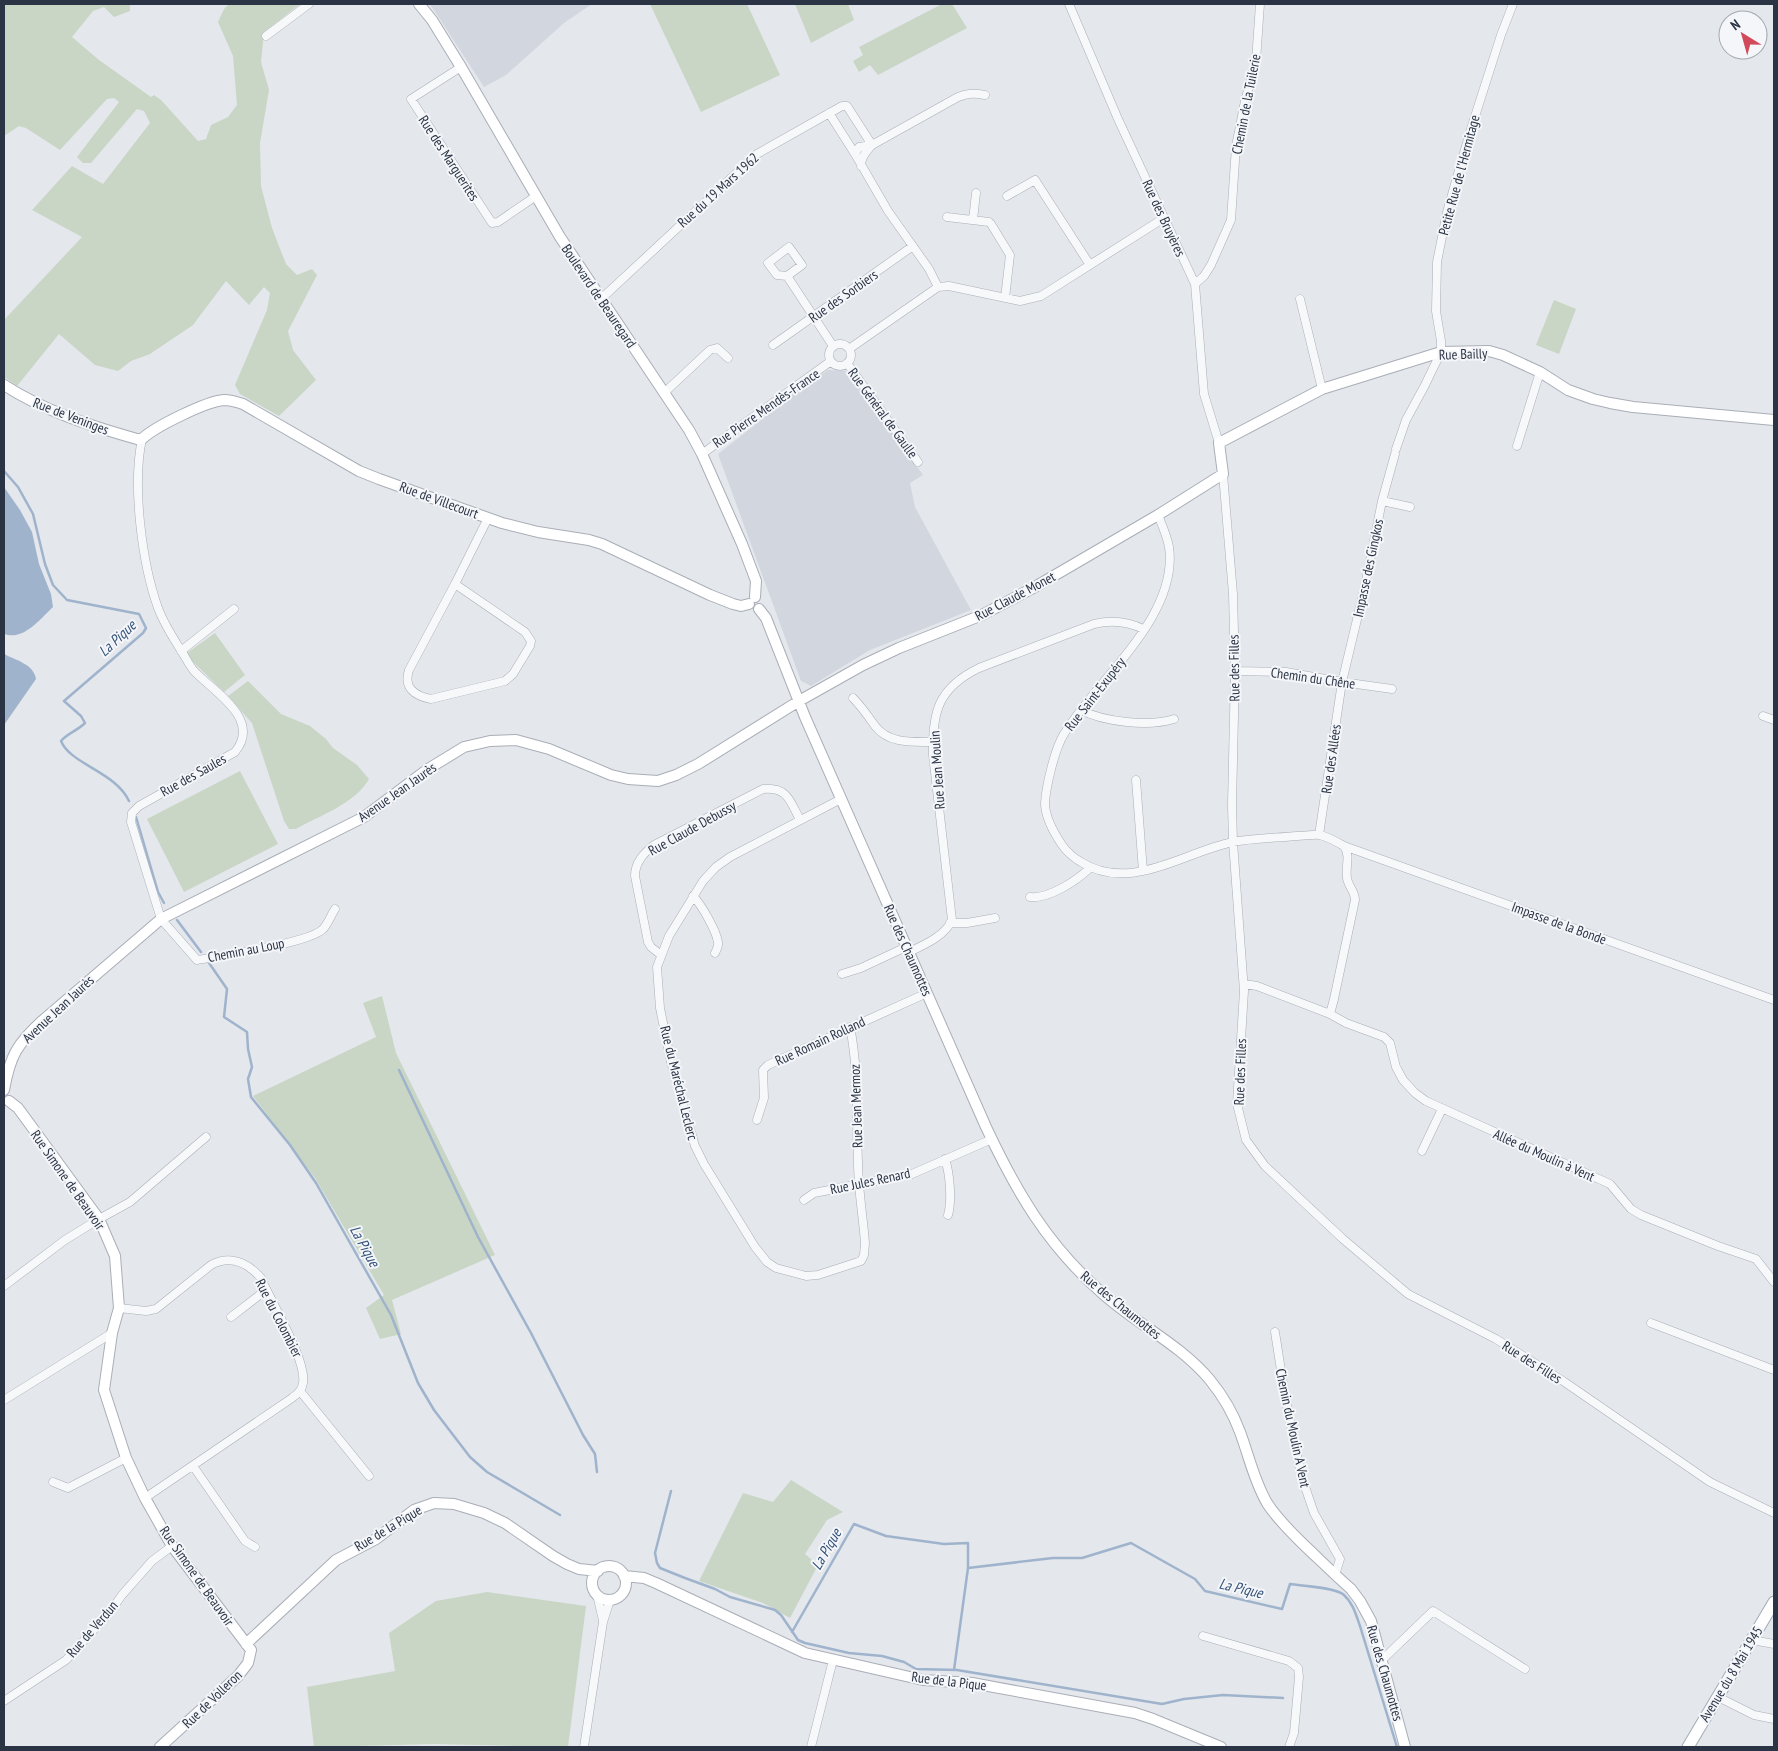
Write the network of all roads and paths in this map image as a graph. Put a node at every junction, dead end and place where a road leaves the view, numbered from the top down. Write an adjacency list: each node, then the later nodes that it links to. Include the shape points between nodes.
1 (309, 4): 6 (street)
2 (419, 4): 7 (street, Boulevard de Beauregard)
3 (1069, 4): 17 (street, Rue des Bruyères)
4 (1260, 4): 22 (street, Chemin de la Tuilerie, via 1256,60 1236,146 1231,220 1211,265)
5 (1513, 4): 31 (street, Petite Rue de l'Hermitage, via 1470,132 1436,262 1436,312)
6 (266, 36)
7 (461, 67): 14 (street, Boulevard de Beauregard); 14 (street, Rue des Marguerites, via 411,99 492,223)
8 (985, 96): 10 (street, via 967,93)
9 (829, 113): 10 (street, Rue du 19 Mars 1962, via 847,106); 11 (street); 25 (street, Rue du 19 Mars 1962, via 751,159)
10 (872, 145): 11 (street, via 858,147); 12 (street, via 861,160)
11 (855, 154): 12 (street)
12 (861, 166): 19 (street)
13 (976, 193): 18 (street)
14 (536, 196): 25 (street, Boulevard de Beauregard)
15 (1007, 196): 20 (street, via 1035,180)
16 (947, 217): 18 (street)
17 (1164, 218): 20 (street); 22 (street, Rue des Bruyères)
18 (972, 220): 24 (street, via 991,224 1010,255)
19 (913, 246): 23 (street); 27 (street, Rue des Sorbiers)
20 (1090, 265): 24 (street, via 1041,296 1026,300)
21 (787, 276): 27 (street)
22 (1195, 284): 41 (street, Rue des Bruyères, via 1204,394)
23 (938, 287): 24 (street, via 950,286); 30 (street)
24 (1005, 298)
25 (601, 299): 38 (street, Boulevard de Beauregard)
26 (1300, 299): 37 (street)
27 (813, 316): 28 (street, Rue des Sorbiers); 29 (street)
28 (773, 345)
29 (833, 346): 30 (street, via 840,344); 33 (street, via 829,352)
30 (849, 349): 34 (street)
31 (1441, 352): 35 (street, Rue Bailly, via 1489,351); 37 (street, Rue Bailly); 46 (street, Impasse des Gingkos, via 1406,420)
32 (728, 358): 38 (street, via 718,348 710,350)
33 (831, 362): 34 (street, via 837,365); 43 (street, Rue Pierre Mendès-France)
34 (847, 363): 44 (street, Rue Général de Gaulle)
35 (1540, 372): 39 (street, Rue Bailly, via 1568,390 1610,403); 42 (street)
36 (4, 385): 40 (street, Rue de Veninges, via 23,398 64,415)
37 (1322, 389): 41 (street, Rue Bailly)
38 (665, 392): 43 (street, Boulevard de Beauregard)
39 (1774, 420)
40 (142, 440): 49 (street, Rue de Villecourt, via 151,432 202,406 217,401 233,401 359,471); 54 (street, Rue des Saules, via 140,513 151,587 159,610)
41 (1218, 443): 45 (street, Rue des Filles)
42 (1517, 446)
43 (702, 454): 51 (street, Boulevard de Beauregard, via 756,581)
44 (918, 462)
45 (1222, 474): 48 (street, Rue Claude Monet); 55 (street, Rue des Filles, via 1233,594)
46 (1382, 501): 47 (street); 56 (street, Impasse des Gingkos)
47 (1410, 507)
48 (1158, 515): 53 (street, Rue Saint-Exupéry, via 1169,546 1170,564 1162,600); 59 (street, Rue Claude Monet, via 982,615 898,648)
49 (488, 518): 50 (street); 51 (street, Rue de Villecourt, via 538,532 602,544 710,595 741,606)
50 (455, 584): 50 (street, via 406,679 411,689 424,698 505,680 513,674 530,646 531,640 525,632)
51 (752, 601): 59 (street, via 754,610 759,609 766,618)
52 (234, 609): 54 (street)
53 (1144, 629): 60 (street, Rue Saint-Exupéry); 64 (street, Rue Jean Moulin, via 1125,622 1094,624 966,674 950,687 942,699 935,720)
54 (181, 650): 77 (street, Rue des Saules, via 193,670 234,708 243,732 240,745 234,752 132,813 131,822)
55 (1235, 671): 56 (street, Chemin du Chêne, via 1286,672); 69 (street, Rue des Filles)
56 (1342, 682): 57 (street, Chemin du Chêne); 68 (street, Rue des Allées)
57 (1392, 689)
58 (853, 698): 64 (street, via 883,734 905,741)
59 (799, 701): 66 (street, Rue des Chaumottes); 77 (street, Avenue Jean Jaurès, via 698,764 658,782 612,775 549,749 516,740 490,740 464,747 428,769 364,818)
60 (1081, 710): 62 (street, via 1112,720 1158,722); 71 (street, Rue Saint-Exupéry, via 1063,734 1045,803 1047,817 1064,848)
61 (1764, 716): 63 (street)
62 (1174, 719)
63 (1774, 720)
64 (933, 742): 78 (street, Rue Jean Moulin)
65 (1136, 780): 72 (street)
66 (841, 799): 67 (street, Rue du Maréchal Leclerc); 79 (street, Rue des Chaumottes)
67 (800, 820): 73 (street, Rue du Maréchal Leclerc, via 730,857 703,881); 81 (street, Rue Claude Debussy, via 786,794 780,790 763,789 648,850 638,862 635,876 648,942)
68 (1319, 835): 69 (street, Rue Saint-Exupéry); 70 (street, Impasse de la Bonde)
69 (1233, 842): 72 (street, Rue Saint-Exupéry); 83 (street, Rue des Filles)
70 (1344, 846): 85 (street, Impasse de la Bonde); 86 (street, via 1348,856 1346,877 1355,900)
71 (1090, 868): 72 (street, Rue Saint-Exupéry, via 1104,872); 74 (street, via 1055,892 1038,898)
72 (1143, 871)
73 (693, 896): 80 (street, via 716,936); 81 (street, Rue du Maréchal Leclerc)
74 (1030, 897)
75 (335, 909): 77 (street, Chemin au Loup, via 323,930 280,944 197,960)
76 (995, 918): 78 (street)
77 (161, 920): 88 (street, Avenue Jean Jaurès, via 42,1021)
78 (950, 923): 79 (street, via 942,933)
79 (907, 949): 82 (street); 84 (street, Rue des Chaumottes)
80 (716, 953)
81 (661, 955): 97 (street, Rue du Maréchal Leclerc, via 657,967 660,1008 671,1062 695,1146 767,1262 776,1268 806,1276 861,1260 865,1243)
82 (842, 974)
83 (1244, 984): 86 (street, Allée du Moulin à Vent, via 1258,986); 117 (street, Rue des Filles, via 1237,1104 1246,1140 1265,1166 1408,1294 1496,1339 1710,1482)
84 (927, 993): 87 (street, Rue Romain Rolland); 94 (street, Rue des Chaumottes)
85 (1774, 1000)
86 (1330, 1014): 91 (street, Allée du Moulin à Vent, via 1384,1037 1390,1043 1396,1067 1404,1080 1415,1093)
87 (850, 1027): 92 (street, Rue Romain Rolland, via 765,1067 762,1074 764,1098); 97 (street, Rue Jean Mermoz, via 856,1074)
88 (8, 1056): 89 (street, Avenue Jean Jaurès)
89 (4, 1090): 90 (street, Rue Simone de Beauvoir, via 9,1094)
90 (6, 1103): 100 (street, Rue Simone de Beauvoir, via 18,1108)
91 (1442, 1109): 95 (street); 101 (street, Allée du Moulin à Vent, via 1610,1184 1631,1209 1641,1215 1756,1259)
92 (757, 1120)
93 (206, 1137): 100 (street, via 130,1202)
94 (992, 1139): 96 (street, Rue Jules Renard); 122 (street, Rue des Chaumottes, via 1028,1209 1074,1266 1102,1294 1194,1362 1211,1382 1228,1405 1267,1503 1283,1524)
95 (1422, 1151)
96 (945, 1159): 97 (street, Rue Jules Renard, via 912,1174); 99 (street, via 949,1183)
97 (860, 1185): 98 (street, Rue Jules Renard, via 814,1193)
98 (804, 1200)
99 (948, 1216)
100 (98, 1219): 102 (street); 104 (street, Rue Simone de Beauvoir, via 115,1256)
101 (1774, 1282)
102 (4, 1286)
103 (266, 1290): 104 (street, Rue du Colombier, via 253,1269 236,1261 218,1261 156,1309); 105 (street); 110 (street, Rue du Colombier, via 301,1361 304,1377)
104 (119, 1308): 108 (street, Rue Simone de Beauvoir)
105 (231, 1317)
106 (1651, 1323): 109 (street)
107 (1275, 1332): 122 (street, Chemin du Moulin A Vent, via 1300,1475 1314,1513 1340,1560)
108 (112, 1333): 111 (street); 112 (street, Rue Simone de Beauvoir, via 104,1390)
109 (1774, 1370)
110 (300, 1391): 113 (street); 114 (street)
111 (4, 1400)
112 (126, 1458): 115 (street, via 68,1488); 116 (street, Rue Simone de Beauvoir)
113 (193, 1466): 116 (street); 119 (street, via 245,1541)
114 (369, 1476)
115 (53, 1482)
116 (145, 1498): 118 (street, Rue Simone de Beauvoir)
117 (1774, 1513)
118 (172, 1546): 133 (street, Rue Simone de Beauvoir); 139 (street, Rue de Verdun, via 152,1561 66,1660)
119 (255, 1547)
120 (579, 1569): 121 (street, Rue de la Pique); 124 (street, Rue de la Pique); 133 (street, Rue de la Pique, via 484,1513 454,1504 434,1503 414,1510 376,1539 336,1560)
121 (598, 1571): 123 (street, via 613,1567); 124 (street)
122 (1335, 1575): 136 (street, Rue des Chaumottes, via 1360,1601 1371,1621)
123 (624, 1576): 125 (street, Rue de la Pique); 126 (street)
124 (593, 1583): 127 (street)
125 (656, 1583): 126 (street, via 637,1584); 135 (street, Rue de la Pique, via 791,1647)
126 (625, 1590): 128 (street)
127 (597, 1594): 128 (street); 130 (street)
128 (610, 1600): 130 (street)
129 (1774, 1602): 132 (main road, Avenue du 8 Mai 1945)
130 (603, 1622): 142 (street)
131 (1203, 1636): 145 (street, via 1289,1661 1298,1668 1294,1733)
132 (1752, 1640): 134 (street); 138 (main road, Avenue du 8 Mai 1945)
133 (246, 1644): 141 (street, Rue de Volleron, via 251,1650 248,1663 238,1676)
134 (1774, 1644)
135 (833, 1660): 143 (street); 144 (street, Rue de la Pique, via 923,1680 972,1683 1135,1713)
136 (1382, 1660): 137 (street, via 1432,1611); 146 (street, Rue des Chaumottes)
137 (1525, 1668)
138 (1718, 1697): 140 (street, via 1754,1715); 147 (main road, Avenue du 8 Mai 1945)
139 (4, 1702)
140 (1774, 1719)
141 (160, 1747)
142 (584, 1747)
143 (811, 1747)
144 (1221, 1747)
145 (1289, 1747)
146 (1405, 1747)
147 (1688, 1747)

